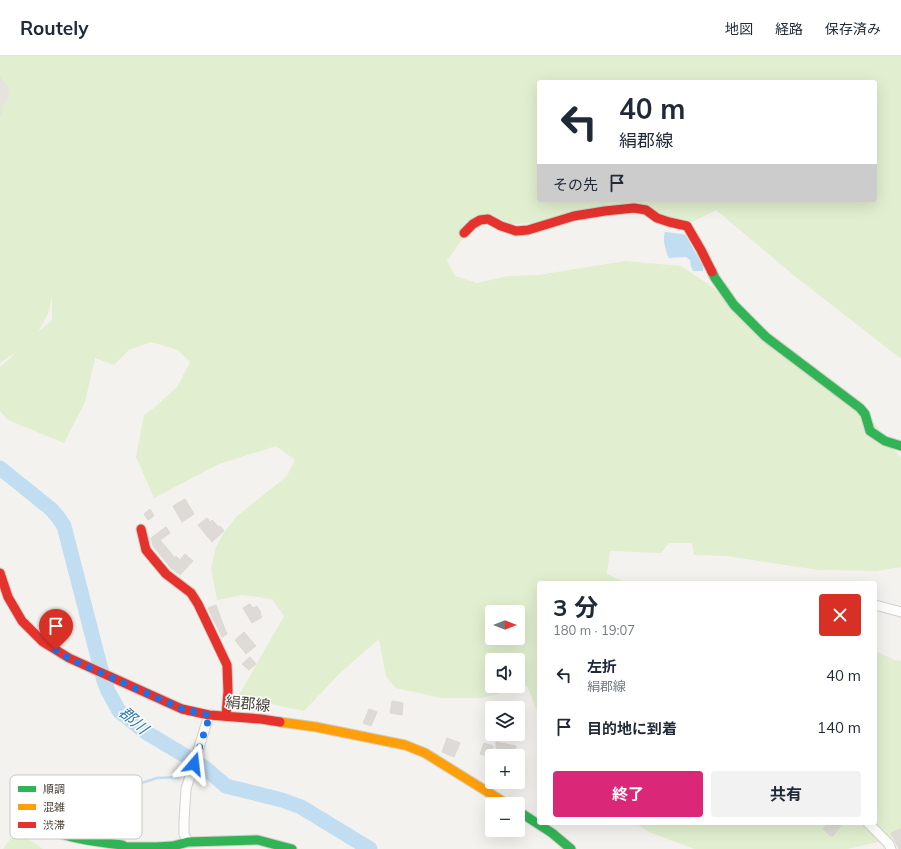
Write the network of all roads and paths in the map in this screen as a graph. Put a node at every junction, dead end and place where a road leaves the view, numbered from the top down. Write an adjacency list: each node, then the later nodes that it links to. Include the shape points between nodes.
1 (464, 233): 2 (street, via 480,220 488,219 500,226 528,230 574,216 634,208 646,210 657,218 687,226 715,278 734,305 766,336 860,408 865,414 870,431)
2 (901, 446)
3 (140, 529): 8 (street, via 146,550 166,574 190,593 218,644 227,666)
4 (0, 573): 7 (street, 絹郡線, via 8,597 22,621 43,642 68,658 182,709)
5 (877, 606): 6 (street)
6 (901, 612)
7 (210, 715): 8 (street, 絹郡線); 15 (street, via 186,788 184,834)
8 (226, 716): 9 (street, 絹郡線, via 316,727 405,745 425,753)
9 (496, 797)
10 (525, 815): 11 (street)
11 (537, 823)
12 (540, 825): 17 (street)
13 (870, 825): 18 (street)
14 (81, 839): 15 (street, via 126,847 171,847)
15 (188, 842): 16 (street, via 258,840)
16 (292, 849)
17 (571, 849)
18 (891, 849)

